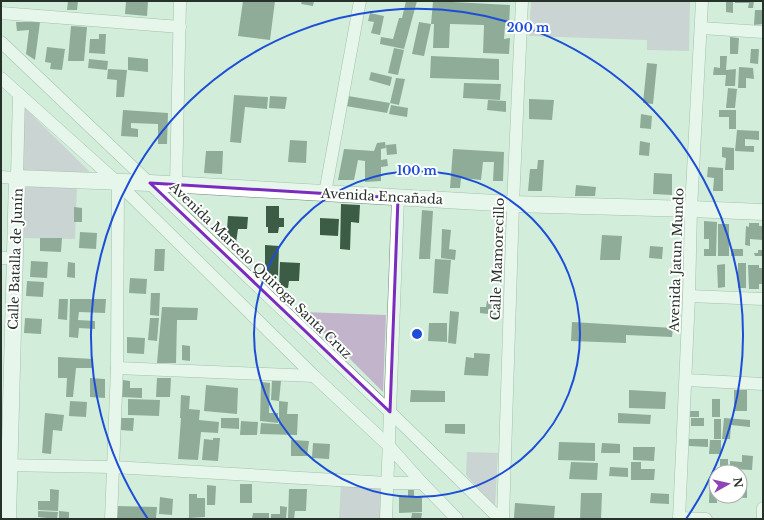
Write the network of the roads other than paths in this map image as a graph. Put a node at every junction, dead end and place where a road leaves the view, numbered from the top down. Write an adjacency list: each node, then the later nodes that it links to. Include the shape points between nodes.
1 (180, 1): 6 (street)
2 (360, 1): 17 (street)
3 (522, 1): 19 (street, Calle Mamorecillo)
4 (702, 1): 7 (street, Avenida Jatun Mundo)
5 (1, 13): 6 (street)
6 (180, 27): 16 (street)
7 (701, 28): 8 (street); 20 (street, Avenida Jatun Mundo)
8 (763, 32)
9 (1, 42): 15 (street, Avenida Marcelo Quiroga Santa Cruz)
10 (1, 78): 11 (street)
11 (19, 94): 13 (street, Calle Batalla de Junín); 14 (street)
12 (1, 177): 13 (street, Avenida Encañada)
13 (17, 178): 14 (main road, Avenida Encañada); 22 (main road, Calle Batalla de Junín)
14 (118, 183): 15 (main road, Avenida Encañada); 25 (street); 26 (street)
15 (150, 183): 16 (main road, Avenida Encañada); 29 (street, Avenida Marcelo Quiroga Santa Cruz)
16 (176, 185): 17 (main road, Avenida Encañada)
17 (325, 193): 18 (main road, Avenida Encañada)
18 (398, 198): 19 (main road, Avenida Encañada); 29 (street)
19 (513, 204): 20 (main road, Avenida Encañada); 41 (street, Calle Mamorecillo)
20 (691, 209): 21 (main road, Avenida Encañada); 23 (street, Avenida Jatun Mundo)
21 (763, 212)
22 (8, 258): 31 (main road, Calle Batalla de Junín)
23 (689, 296): 24 (street); 27 (street, Avenida Jatun Mundo)
24 (763, 299)
25 (117, 368): 26 (street); 32 (street)
26 (314, 376): 30 (street)
27 (686, 380): 28 (street); 36 (street, Avenida Jatun Mundo)
28 (763, 384)
29 (390, 412): 30 (street); 41 (street, Avenida Marcelo Quiroga Santa Cruz)
30 (389, 446): 33 (street); 34 (street)
31 (5, 465): 32 (street); 37 (main road, Calle Batalla de Junín)
32 (113, 467): 33 (street); 38 (street)
33 (388, 483): 34 (street); 39 (street)
34 (422, 483): 40 (street)
35 (763, 508): 43 (street)
36 (679, 518): 42 (street)
37 (8, 519)
38 (111, 519)
39 (386, 519)
40 (457, 519)
41 (501, 519)
42 (706, 519)
43 (762, 519)

